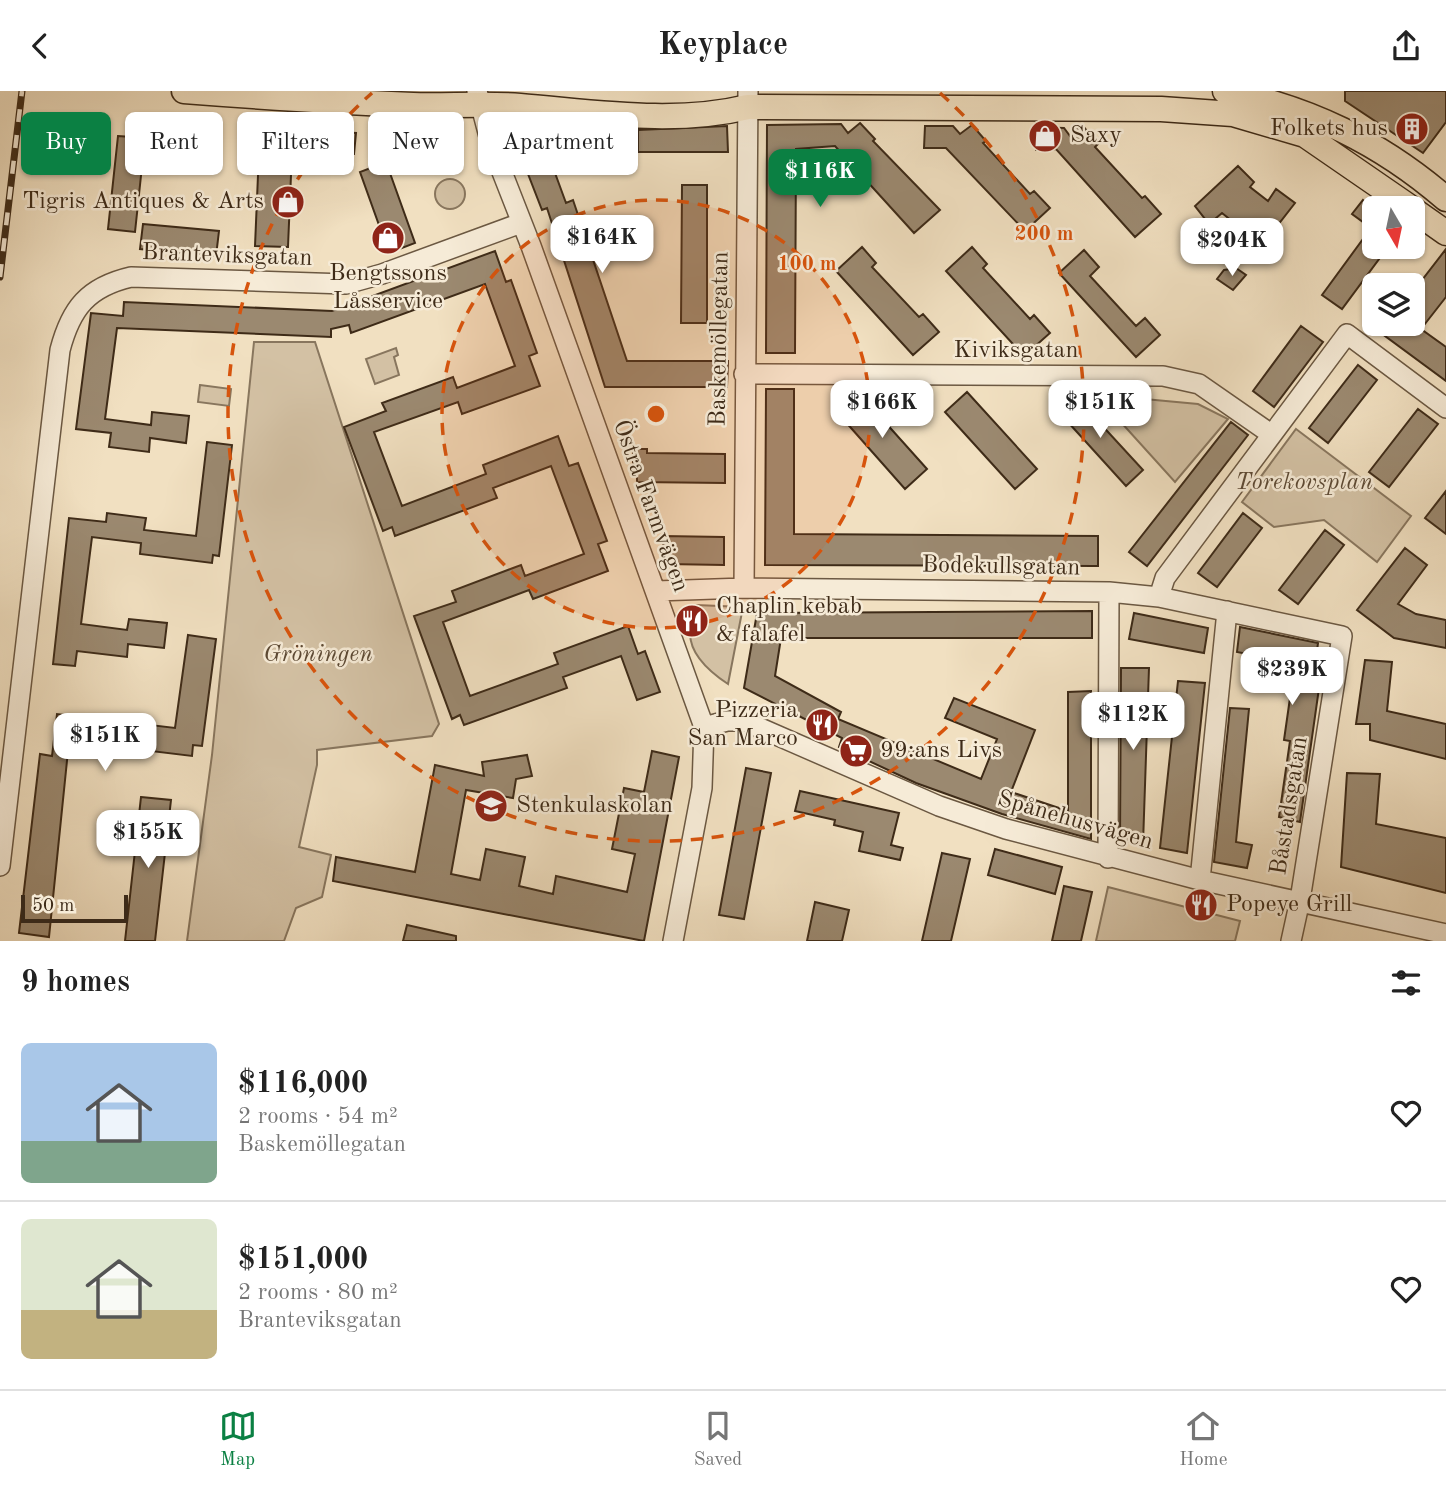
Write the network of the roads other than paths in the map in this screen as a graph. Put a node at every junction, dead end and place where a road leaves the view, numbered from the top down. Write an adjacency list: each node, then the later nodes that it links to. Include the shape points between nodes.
1 (184, 91): 3 (main road, via 311,101)
2 (1224, 91): 6 (main road, via 1294,107 1326,120 1393,159)
3 (478, 98): 4 (main road, via 599,114 685,115 714,115); 8 (street, Östra Farmvägen)
4 (748, 99): 5 (main road, via 1233,114 1305,135); 10 (street, Baskemöllegatan)
5 (1393, 196)
6 (1446, 199)
7 (1425, 216): 9 (main road)
8 (521, 223): 14 (street, Östra Farmvägen); 21 (street, Branteviksgatan, via 355,282 131,277 102,287 75,309 60,350)
9 (1444, 225)
10 (744, 374): 12 (street, Kiviksgatan, via 1163,376 1199,384); 13 (street, Baskemöllegatan)
11 (1446, 408): 12 (street, via 1347,334)
12 (1271, 434): 16 (street, via 1165,577)
13 (744, 588): 14 (street, Bodekullsgatan); 15 (street, Bodekullsgatan)
14 (656, 591): 19 (street, Östra Farmvägen)
15 (1109, 593): 16 (street, Bodekullsgatan); 20 (street)
16 (1159, 597): 17 (street, Bodekullsgatan)
17 (1227, 611): 18 (street, Bodekullsgatan); 22 (street)
18 (1342, 636): 23 (street, Båstadsgatan)
19 (704, 727): 20 (street, Spånehusvägen, via 744,721 939,806); 25 (street, Östra Farmvägen, via 702,788)
20 (1108, 858): 22 (street, Spånehusvägen)
21 (0, 866)
22 (1200, 880): 23 (street, Spånehusvägen)
23 (1300, 900): 24 (street, Spånehusvägen); 26 (street, Båstadsgatan)
24 (1446, 934)
25 (673, 941)
26 (1291, 941)

